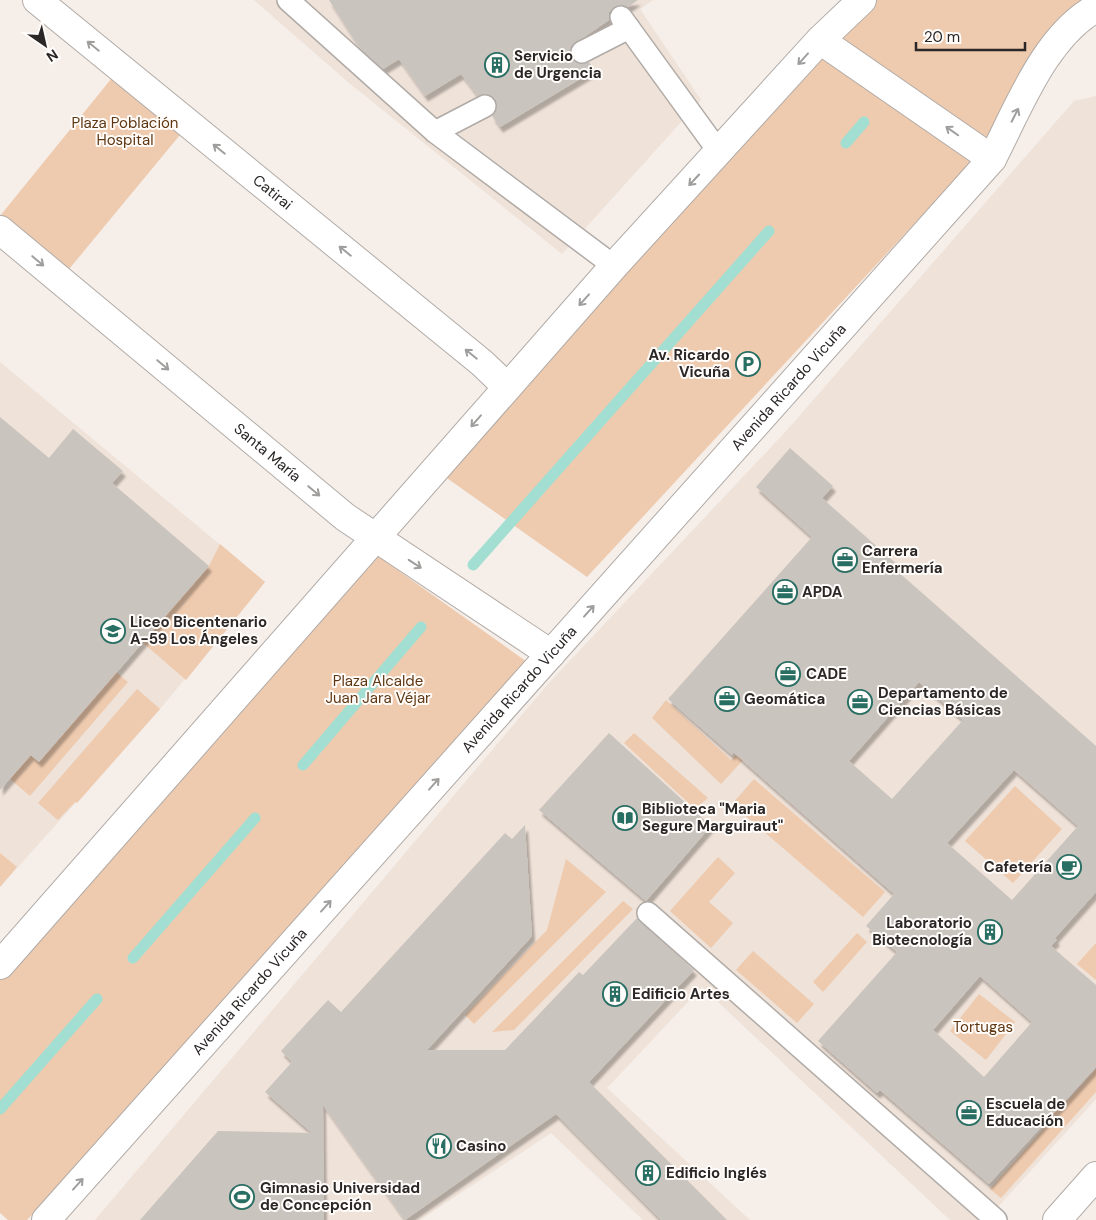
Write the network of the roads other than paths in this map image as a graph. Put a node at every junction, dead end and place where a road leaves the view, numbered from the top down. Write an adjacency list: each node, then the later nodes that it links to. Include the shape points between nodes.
1 (37, 0): 13 (main road, Catirai, one-way to 1, via 482,363)
2 (288, 0): 8 (lane)
3 (860, 1): 5 (main road)
4 (1096, 8): 10 (main road, Avenida Ricardo Vicuña, one-way to 4, via 1045,57 1066,33)
5 (820, 40): 9 (main road, one-way to 9); 10 (main road, one-way to 5)
6 (582, 52): 9 (lane, via 625,23)
7 (485, 106): 8 (lane)
8 (435, 132): 12 (lane)
9 (719, 152): 12 (main road, one-way to 12)
10 (992, 159): 15 (main road, Avenida Ricardo Vicuña, one-way to 10)
11 (0, 230): 14 (main road, Santa María, one-way to 14, via 345,517)
12 (614, 266): 13 (main road, one-way to 13)
13 (507, 387): 14 (main road, one-way to 14)
14 (374, 537): 15 (main road, Santa María, one-way to 15); 17 (main road)
15 (551, 654): 19 (main road, Avenida Ricardo Vicuña, one-way to 15)
16 (648, 913): 20 (lane)
17 (0, 965)
18 (1093, 1186): 21 (main road)
19 (46, 1220)
20 (996, 1220)
21 (1057, 1220)

